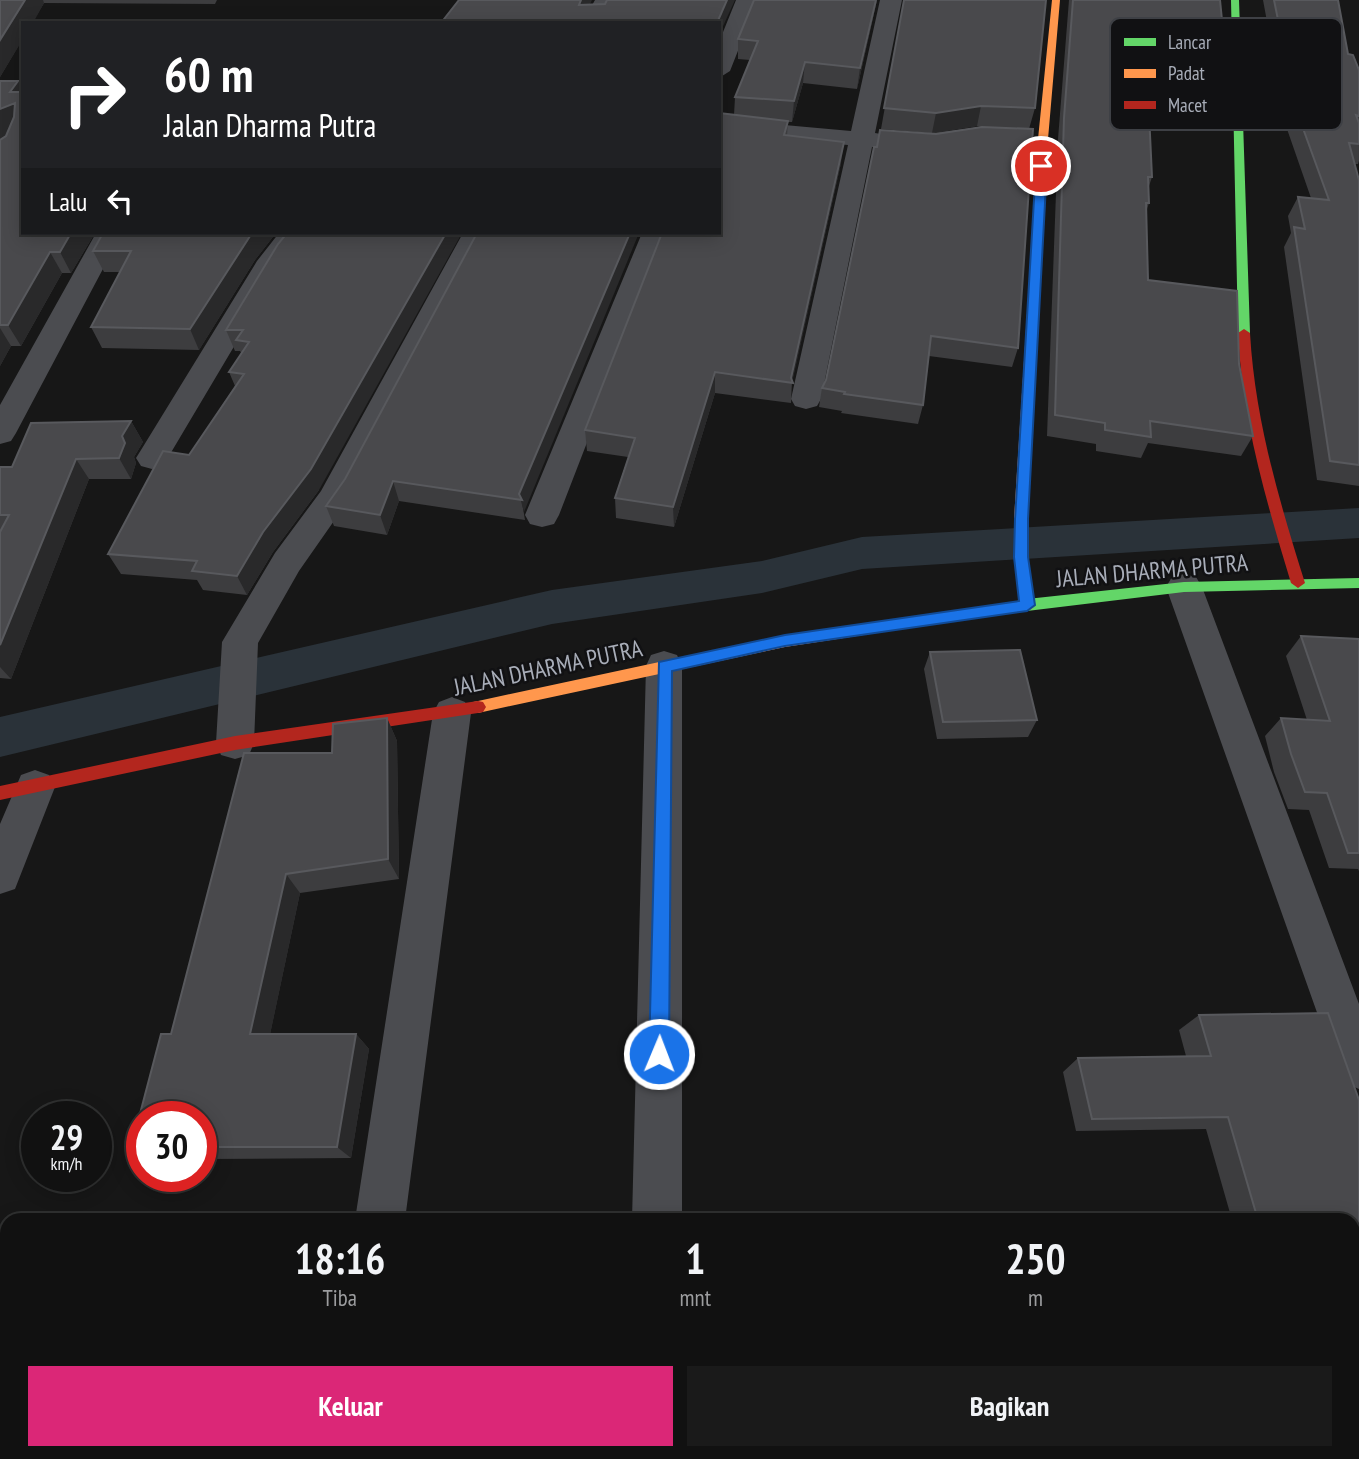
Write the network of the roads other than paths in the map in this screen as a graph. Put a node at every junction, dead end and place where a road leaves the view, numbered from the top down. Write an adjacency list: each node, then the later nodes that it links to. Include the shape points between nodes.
1 (606, 0): 7 (street)
2 (747, 0): 8 (street)
3 (891, 0): 13 (street)
4 (1056, 0): 12 (street)
5 (1235, 0): 6 (street)
6 (1235, 18)
7 (594, 21)
8 (721, 66)
9 (721, 126): 13 (street)
10 (1238, 130): 23 (street, via 1245,384 1256,444)
11 (1017, 138): 12 (street)
12 (1043, 139): 26 (street, via 1021,519)
13 (860, 140): 14 (street); 19 (street)
14 (908, 142)
15 (108, 235): 20 (street)
16 (291, 235): 21 (street)
17 (475, 235): 29 (street, via 333,498 287,562 240,642)
18 (654, 235): 22 (street)
19 (806, 399)
20 (0, 433)
21 (152, 457)
22 (542, 515)
23 (1298, 583): 24 (street, JALAN DHARMA PUTRA); 25 (street, JALAN DHARMA PUTRA)
24 (1359, 583)
25 (1184, 587): 26 (street, JALAN DHARMA PUTRA); 32 (street)
26 (1027, 605): 27 (street, JALAN DHARMA PUTRA, via 785,640)
27 (664, 666): 28 (street, JALAN DHARMA PUTRA); 34 (street)
28 (452, 713): 29 (street, JALAN DHARMA PUTRA); 33 (street)
29 (236, 729): 30 (street, JALAN DHARMA PUTRA)
30 (18, 790): 31 (street)
31 (0, 875)
32 (1359, 1066)
33 (381, 1213)
34 (657, 1213)

